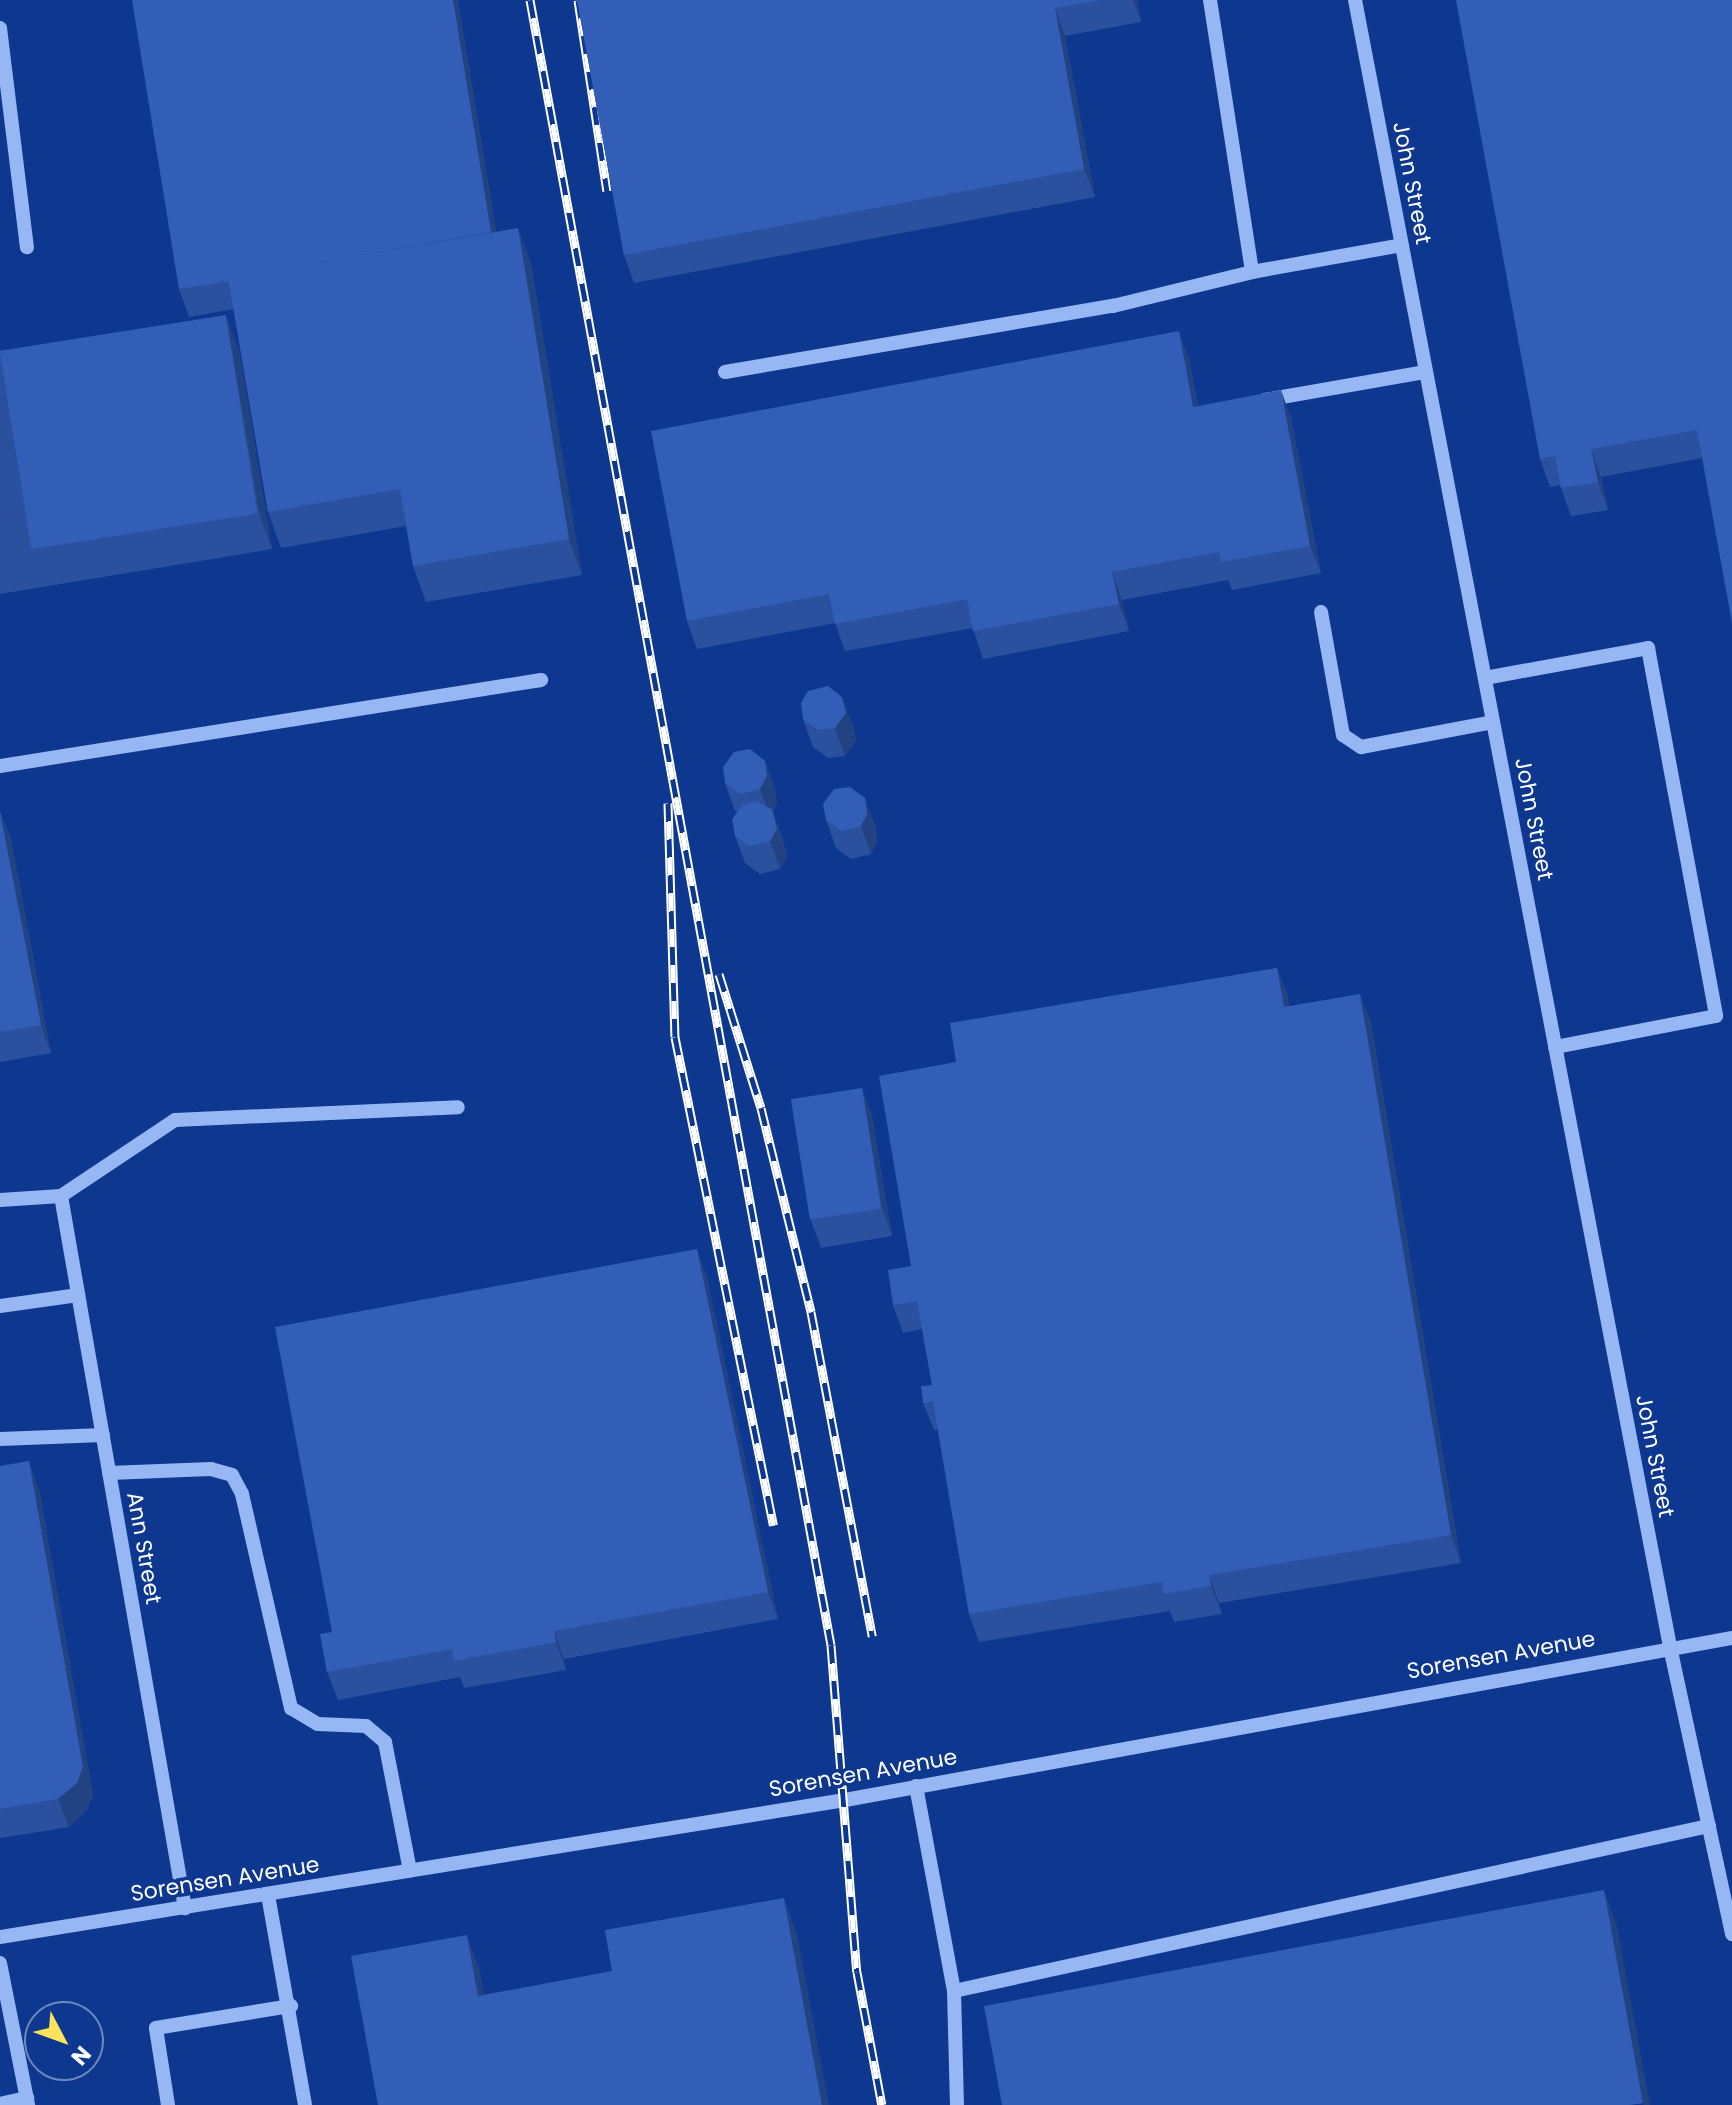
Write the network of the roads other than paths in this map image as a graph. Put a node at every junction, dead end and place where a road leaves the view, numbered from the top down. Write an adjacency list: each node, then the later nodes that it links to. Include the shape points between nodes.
1 (1210, 0): 6 (street)
2 (1355, 0): 4 (street, John Street)
3 (0, 28): 5 (street)
4 (1402, 245): 6 (street); 8 (street, John Street)
5 (27, 247)
6 (1252, 272): 7 (street, via 1113,306)
7 (725, 372)
8 (1426, 372): 9 (street); 11 (street, John Street)
9 (1247, 403)
10 (1321, 612): 13 (street, via 1343,735 1361,747)
11 (1485, 678): 13 (street, John Street); 16 (street, via 1648,648)
12 (541, 680): 14 (street)
13 (1493, 722): 17 (street, John Street)
14 (0, 766)
15 (1732, 1013): 16 (street)
16 (1716, 1016): 17 (street)
17 (1555, 1047): 27 (street, John Street)
18 (458, 1107): 19 (street, via 175,1120)
19 (61, 1196): 20 (street); 21 (street, Ann Street)
20 (0, 1200)
21 (78, 1295): 22 (street); 23 (street, Ann Street)
22 (0, 1306)
23 (103, 1435): 24 (street); 25 (street, Ann Street)
24 (0, 1439)
25 (109, 1473): 30 (street, via 211,1469 232,1475 242,1494 291,1708 318,1724 366,1726 385,1742); 32 (street, Ann Street)
26 (1732, 1638): 27 (street, Sorensen Avenue)
27 (1670, 1647): 28 (street, Sorensen Avenue); 29 (street, John Street)
28 (916, 1786): 30 (street, Sorensen Avenue); 36 (street)
29 (1709, 1826): 33 (street, John Street); 36 (street)
30 (410, 1871): 31 (street, Sorensen Avenue)
31 (268, 1895): 32 (street, Sorensen Avenue); 37 (street)
32 (185, 1908): 34 (street, Sorensen Avenue)
33 (1732, 1934)
34 (0, 1937)
35 (0, 1963): 38 (street)
36 (954, 1991): 42 (street)
37 (291, 2006): 40 (street, via 156,2028); 41 (street)
38 (27, 2101): 39 (street)
39 (0, 2104)
40 (168, 2105)
41 (305, 2105)
42 (957, 2105)

